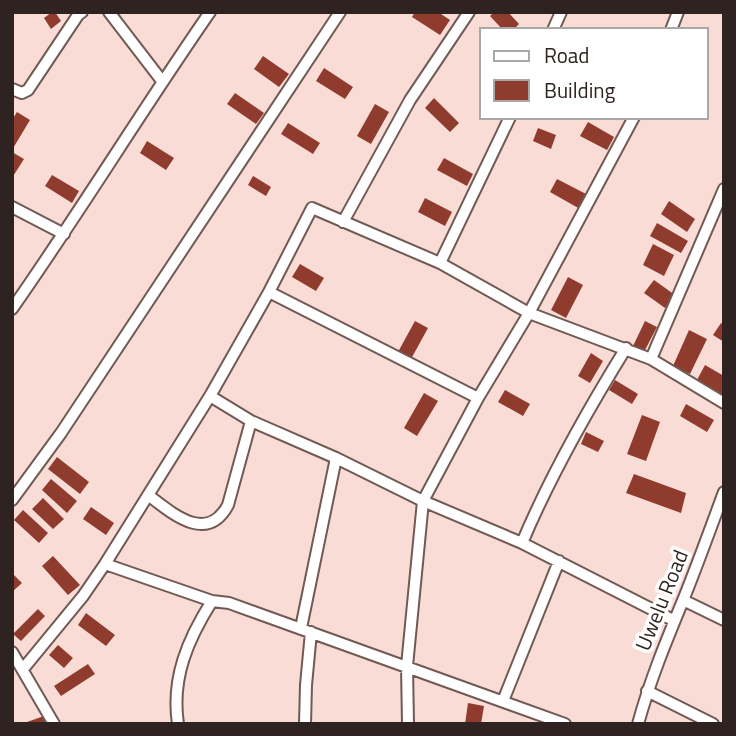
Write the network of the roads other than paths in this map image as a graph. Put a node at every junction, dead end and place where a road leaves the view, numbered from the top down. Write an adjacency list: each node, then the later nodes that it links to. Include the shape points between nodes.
1 (82, 12): 9 (street, via 28,90)
2 (109, 12): 8 (street)
3 (210, 12): 8 (street)
4 (340, 12): 29 (street)
5 (469, 12): 14 (street, via 410,100)
6 (561, 12): 7 (street)
7 (554, 28)
8 (162, 81): 15 (street)
9 (12, 89)
10 (509, 119): 16 (street)
11 (633, 119): 19 (street)
12 (724, 189): 21 (street)
13 (12, 207): 15 (street)
14 (343, 222): 16 (street); 17 (street, via 312,208)
15 (64, 234): 18 (street)
16 (440, 263): 19 (street)
17 (269, 292): 22 (street); 23 (street)
18 (12, 309)
19 (529, 313): 20 (street); 23 (street)
20 (626, 348): 21 (street); 31 (street, via 552,476)
21 (651, 359): 24 (street)
22 (209, 396): 25 (street); 28 (street)
23 (478, 398): 30 (street)
24 (724, 403)
25 (251, 421): 26 (street); 28 (street, via 221,518 195,525)
26 (336, 458): 30 (street); 38 (street)
27 (724, 492): 34 (street, Uwelu Road)
28 (148, 495): 33 (street)
29 (12, 500)
30 (423, 501): 31 (street); 40 (street)
31 (522, 543): 32 (street)
32 (559, 561): 36 (street); 43 (street)
33 (105, 565): 35 (street); 41 (street)
34 (683, 600): 36 (street, Uwelu Road); 37 (street)
35 (212, 601): 38 (street); 45 (street, via 195,628 177,677)
36 (673, 620): 42 (street, Uwelu Road)
37 (724, 620)
38 (306, 630): 40 (street); 46 (street)
39 (12, 652): 41 (street)
40 (407, 666): 43 (street); 47 (street)
41 (23, 669): 44 (street)
42 (647, 691): 49 (street, Uwelu Road); 50 (street)
43 (503, 701): 48 (street)
44 (54, 724)
45 (178, 724)
46 (305, 724)
47 (408, 724)
48 (565, 724)
49 (638, 724)
50 (713, 724)

